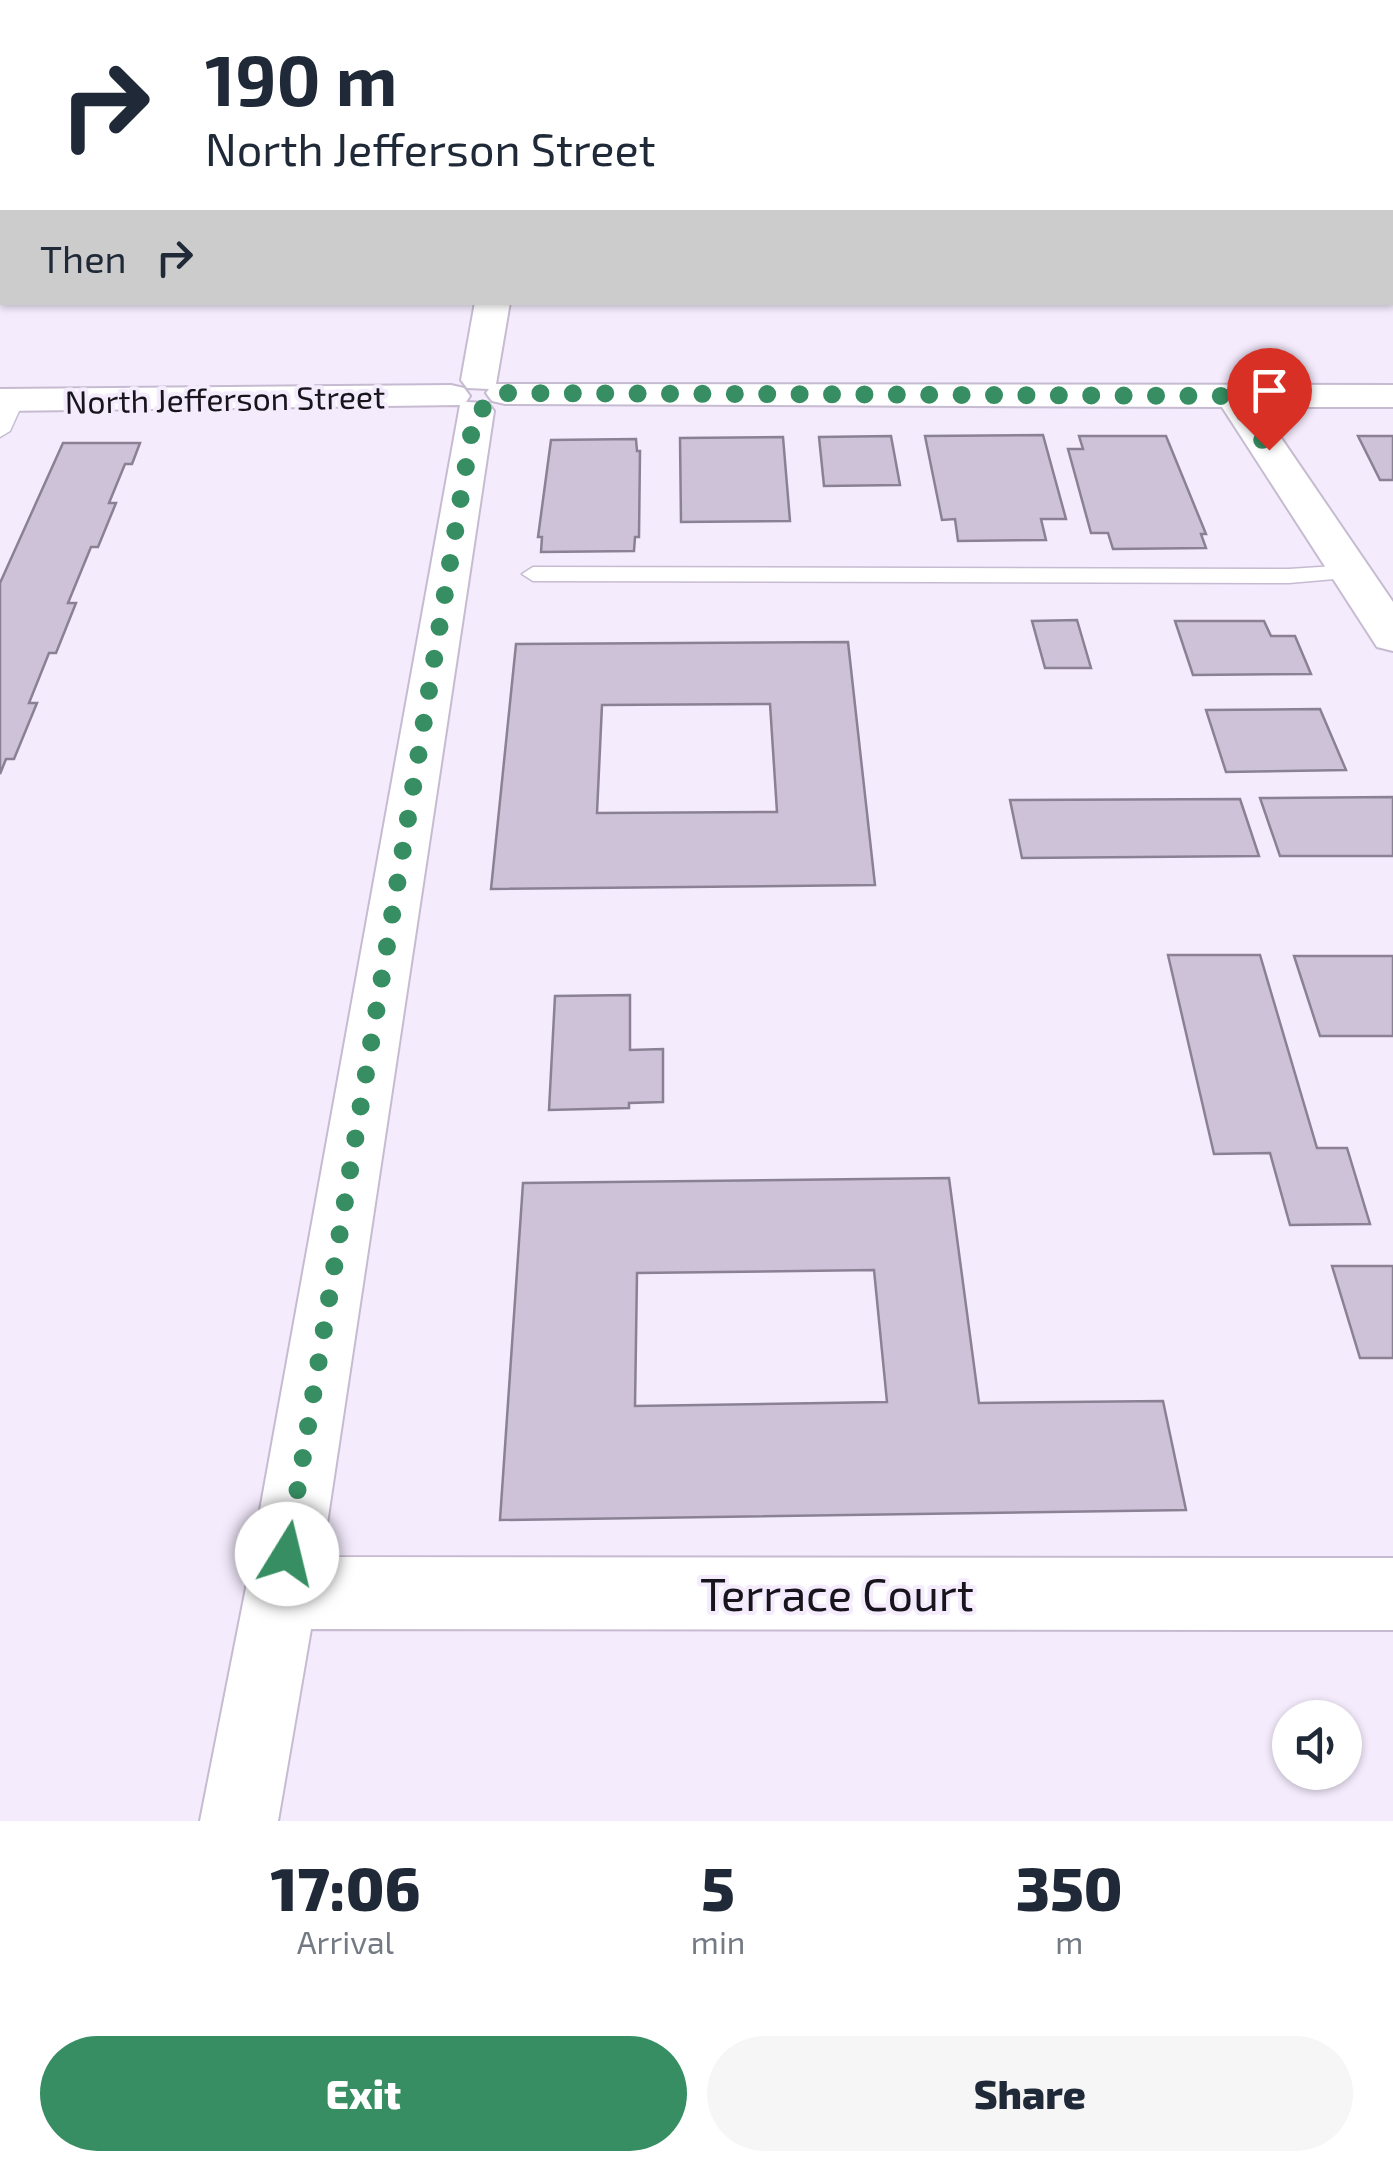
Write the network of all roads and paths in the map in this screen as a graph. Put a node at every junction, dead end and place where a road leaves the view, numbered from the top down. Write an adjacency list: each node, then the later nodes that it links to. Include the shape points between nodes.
1 (493, 305): 2 (street)
2 (478, 395): 3 (street, North Jefferson Street); 5 (street, North Jefferson Street); 9 (street)
3 (1233, 396): 4 (street, North Jefferson Street); 6 (street)
4 (1393, 396)
5 (5, 410)
6 (1350, 572): 7 (lane); 8 (street)
7 (533, 574)
8 (1393, 636)
9 (281, 1593): 10 (street, Terrace Court); 11 (street)
10 (1393, 1594)
11 (240, 1821)

